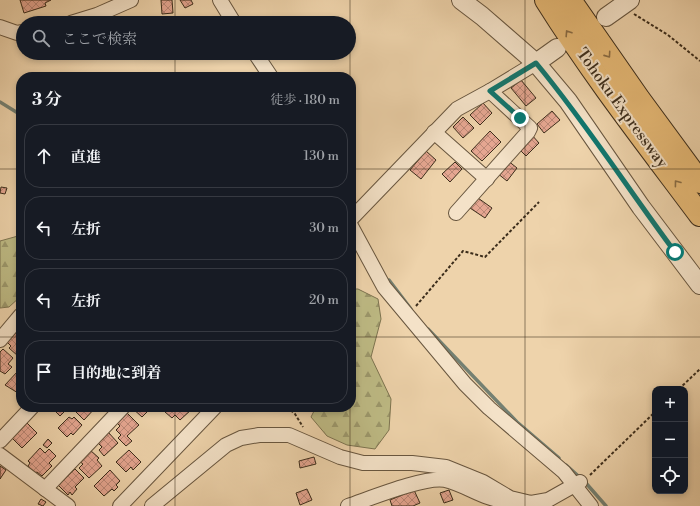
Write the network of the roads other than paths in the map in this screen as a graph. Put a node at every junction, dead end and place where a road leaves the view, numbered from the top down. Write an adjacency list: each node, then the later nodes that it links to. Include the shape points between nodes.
1 (131, 0): 7 (street)
2 (220, 0): 8 (street)
3 (461, 0): 14 (street)
4 (546, 0): 22 (highway, Tohoku Expressway, one-way to 4, via 577,47)
5 (570, 0): 19 (highway, Tohoku Expressway, one-way to 19)
6 (626, 3): 9 (street)
7 (91, 16)
8 (230, 16)
9 (606, 17)
10 (0, 27): 11 (street)
11 (16, 33)
12 (557, 48): 14 (street)
13 (260, 60): 15 (street)
14 (536, 63): 16 (street); 24 (street, via 568,101 641,207)
15 (268, 72)
16 (490, 91): 17 (street, via 457,109); 18 (street, via 530,128)
17 (434, 132): 18 (street); 21 (street)
18 (487, 179): 20 (street)
19 (700, 182)
20 (456, 213)
21 (356, 214)
22 (700, 215)
23 (356, 235): 32 (street, via 384,287 465,384 564,472)
24 (700, 285)
25 (16, 321): 26 (street)
26 (0, 340)
27 (27, 412): 30 (street)
28 (118, 412): 33 (street)
29 (210, 412): 36 (street)
30 (0, 441)
31 (0, 455): 33 (street)
32 (581, 480): 34 (street, via 548,500 531,503); 39 (street)
33 (45, 489): 35 (street)
34 (519, 501): 37 (street, via 483,482 446,467 412,463 363,463 340,457 289,435 276,434 241,438 226,445); 38 (street, via 500,501 445,480 433,480)
35 (68, 506)
36 (120, 506)
37 (152, 506)
38 (348, 506)
39 (591, 506)

